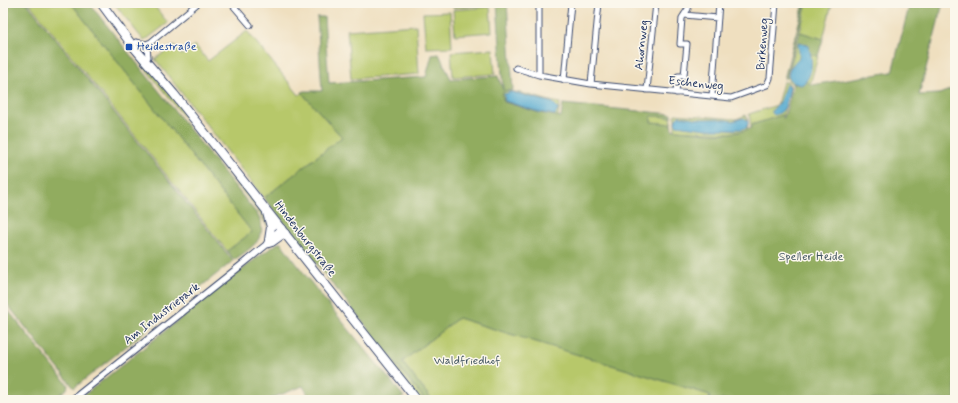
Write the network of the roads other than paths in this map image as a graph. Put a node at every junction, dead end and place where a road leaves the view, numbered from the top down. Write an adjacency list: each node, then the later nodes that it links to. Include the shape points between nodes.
1 (101, 3): 11 (main road, Hindenburgstraße)
2 (198, 3): 16 (street)
3 (231, 3): 14 (street)
4 (540, 3): 19 (street)
5 (571, 3): 20 (street)
6 (600, 3): 21 (street)
7 (656, 3): 23 (street, Ahornweg)
8 (689, 3): 12 (street)
9 (719, 3): 13 (street)
10 (776, 3): 22 (street, Birkenweg, via 770,78)
11 (109, 13): 15 (main road, Hindenburgstraße); 25 (main road, Hindenburgstraße, via 132,45)
12 (684, 15): 13 (street); 24 (street, via 680,44 687,44 684,76 678,76)
13 (718, 18): 26 (street)
14 (250, 25)
15 (136, 42): 16 (street); 17 (main road, Hindenburgstraße)
16 (151, 42): 17 (street, via 147,47)
17 (148, 57): 25 (main road, Hindenburgstraße)
18 (516, 68): 19 (street, Eschenweg)
19 (539, 75): 20 (street, Eschenweg)
20 (564, 80): 21 (street, Eschenweg)
21 (591, 84): 23 (street, Eschenweg)
22 (767, 86): 26 (street, Eschenweg, via 731,98)
23 (647, 90): 24 (street, Eschenweg)
24 (676, 93): 26 (street, Eschenweg)
25 (174, 94): 27 (main road, Hindenburgstraße)
26 (712, 96)
27 (267, 210): 28 (main road, Hindenburgstraße); 29 (main road, via 271,227)
28 (284, 231): 29 (street, Am Industriepark); 31 (main road, Hindenburgstraße)
29 (267, 242): 30 (street, Am Industriepark)
30 (72, 400)
31 (417, 400)

